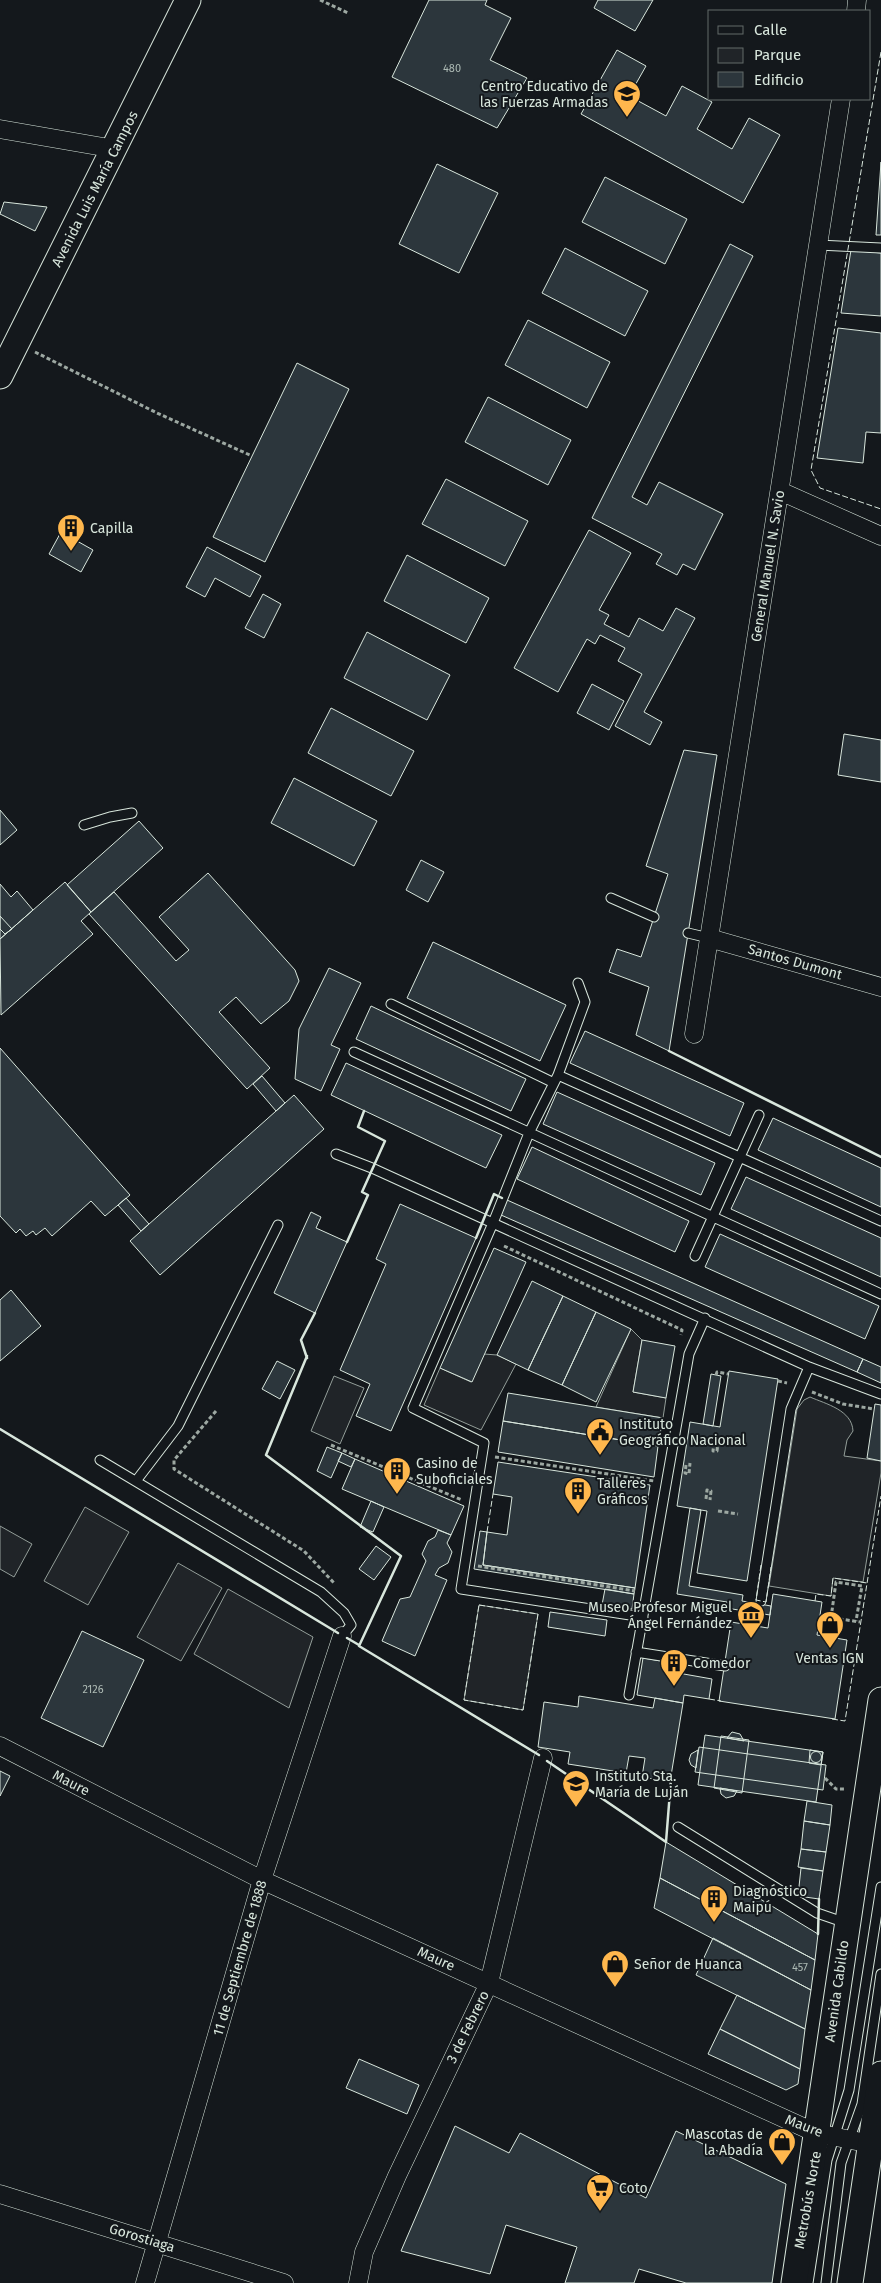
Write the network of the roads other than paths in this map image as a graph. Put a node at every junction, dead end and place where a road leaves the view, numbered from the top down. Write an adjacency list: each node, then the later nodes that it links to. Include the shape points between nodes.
1 (188, 0): 4 (main road, Avenida Luis María Campos)
2 (841, 100): 5 (street, General Manuel N. Savio)
3 (0, 129): 4 (street)
4 (115, 149): 7 (main road, Avenida Luis María Campos)
5 (818, 245): 6 (lane); 8 (street, General Manuel N. Savio)
6 (881, 248)
7 (0, 376)
8 (780, 491): 9 (street); 15 (street, General Manuel N. Savio)
9 (881, 536)
10 (132, 813): 11 (lane)
11 (84, 825)
12 (611, 898): 13 (lane)
13 (654, 917)
14 (688, 933): 15 (lane)
15 (709, 938): 17 (street, Santos Dumont); 19 (street, General Manuel N. Savio)
16 (578, 983): 21 (lane, via 585,1002)
17 (881, 986)
18 (391, 1004): 21 (lane)
19 (694, 1034)
20 (354, 1052): 23 (lane)
21 (556, 1079): 23 (lane); 25 (lane)
22 (759, 1115): 25 (lane)
23 (528, 1133): 26 (lane); 28 (lane)
24 (336, 1154): 28 (lane)
25 (740, 1157): 26 (lane); 27 (lane)
26 (713, 1217): 30 (lane); 31 (lane)
27 (881, 1221)
28 (494, 1223): 32 (lane); 38 (lane, via 413,1408 484,1443 461,1590)
29 (278, 1225): 36 (lane, via 178,1426)
30 (695, 1256)
31 (881, 1294)
32 (706, 1318): 33 (lane); 38 (lane, via 689,1354)
33 (808, 1367): 34 (lane); 37 (lane, via 790,1409)
34 (881, 1394)
35 (100, 1460): 36 (lane)
36 (136, 1481): 39 (lane, via 321,1592 344,1612 351,1625)
37 (761, 1601)
38 (643, 1617): 40 (lane)
39 (342, 1636): 48 (street, 11 de Septiembre de 1888)
40 (636, 1652): 41 (lane); 42 (lane)
41 (725, 1666)
42 (628, 1695)
43 (881, 1700): 46 (main road, Avenida Cabildo)
44 (0, 1746): 48 (street, Maure)
45 (543, 1758): 52 (street, 3 de Febrero)
46 (876, 1759): 50 (main road, Avenida Cabildo)
47 (678, 1827): 50 (lane, via 817,1913)
48 (262, 1880): 52 (street, Maure); 56 (street, 11 de Septiembre de 1888)
49 (881, 1887): 54 (lane, Metrobús Norte, via 849,2090)
50 (846, 1923): 54 (main road, Avenida Cabildo)
51 (881, 1974): 54 (lane, Metrobús Norte, via 862,2104)
52 (489, 1983): 54 (street, Maure); 59 (street, 3 de Febrero, via 364,2252)
53 (881, 2074): 54 (main road, Avenida Cabildo)
54 (850, 2140): 60 (main road, Avenida Cabildo); 61 (lane, Metrobús Norte, via 827,2160); 62 (lane, Metrobús Norte, via 842,2163); 63 (main road, Avenida Cabildo)
55 (0, 2194): 56 (street, Gorostiaga)
56 (158, 2243): 57 (street, 11 de Septiembre de 1888); 58 (street, Gorostiaga)
57 (145, 2283)
58 (284, 2283)
59 (358, 2283)
60 (794, 2283)
61 (808, 2283)
62 (826, 2283)
63 (850, 2283)

